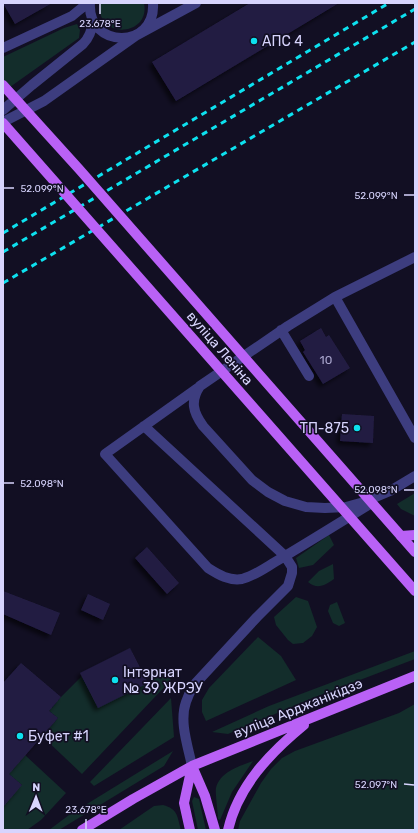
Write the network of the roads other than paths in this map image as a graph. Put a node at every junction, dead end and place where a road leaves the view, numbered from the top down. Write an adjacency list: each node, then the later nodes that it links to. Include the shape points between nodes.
1 (89, 3): 4 (street); 6 (street, via 72,16)
2 (153, 3): 5 (street, via 151,19)
3 (196, 3): 5 (street)
4 (93, 21): 5 (street, via 107,35 117,38); 8 (street, via 92,32 84,44)
5 (137, 34): 9 (street, via 44,101)
6 (5, 44)
7 (3, 85): 20 (main road, вуліца Леніна, bridge)
8 (3, 110)
9 (3, 123): 23 (main road, вуліца Леніна, bridge)
10 (415, 257): 11 (street)
11 (335, 298): 12 (street); 16 (street)
12 (281, 330): 13 (street); 14 (street)
13 (309, 376)
14 (200, 386): 15 (street); 18 (street, via 194,401 197,418 252,480 268,492 285,501 306,507 325,508 346,507)
15 (144, 426): 22 (street); 22 (street, via 105,454 208,568 219,576 243,579)
16 (415, 438)
17 (415, 476): 18 (street)
18 (390, 491): 22 (street)
19 (415, 535): 20 (main road)
20 (401, 536): 21 (main road, вуліца Леніна, bridge)
21 (415, 552)
22 (285, 556): 26 (street, via 292,567 288,586 194,685 185,703 184,728)
23 (415, 592)
24 (415, 676): 25 (main road, вуліца Арджанікідзэ)
25 (311, 719): 26 (main road, вуліца Арджанікідзэ); 30 (main road, via 281,744 246,786)
26 (192, 766): 27 (main road, вуліца Арджанікідзэ); 28 (main road, via 184,803); 29 (main road)
27 (82, 830)
28 (190, 830)
29 (216, 830)
30 (228, 830)

